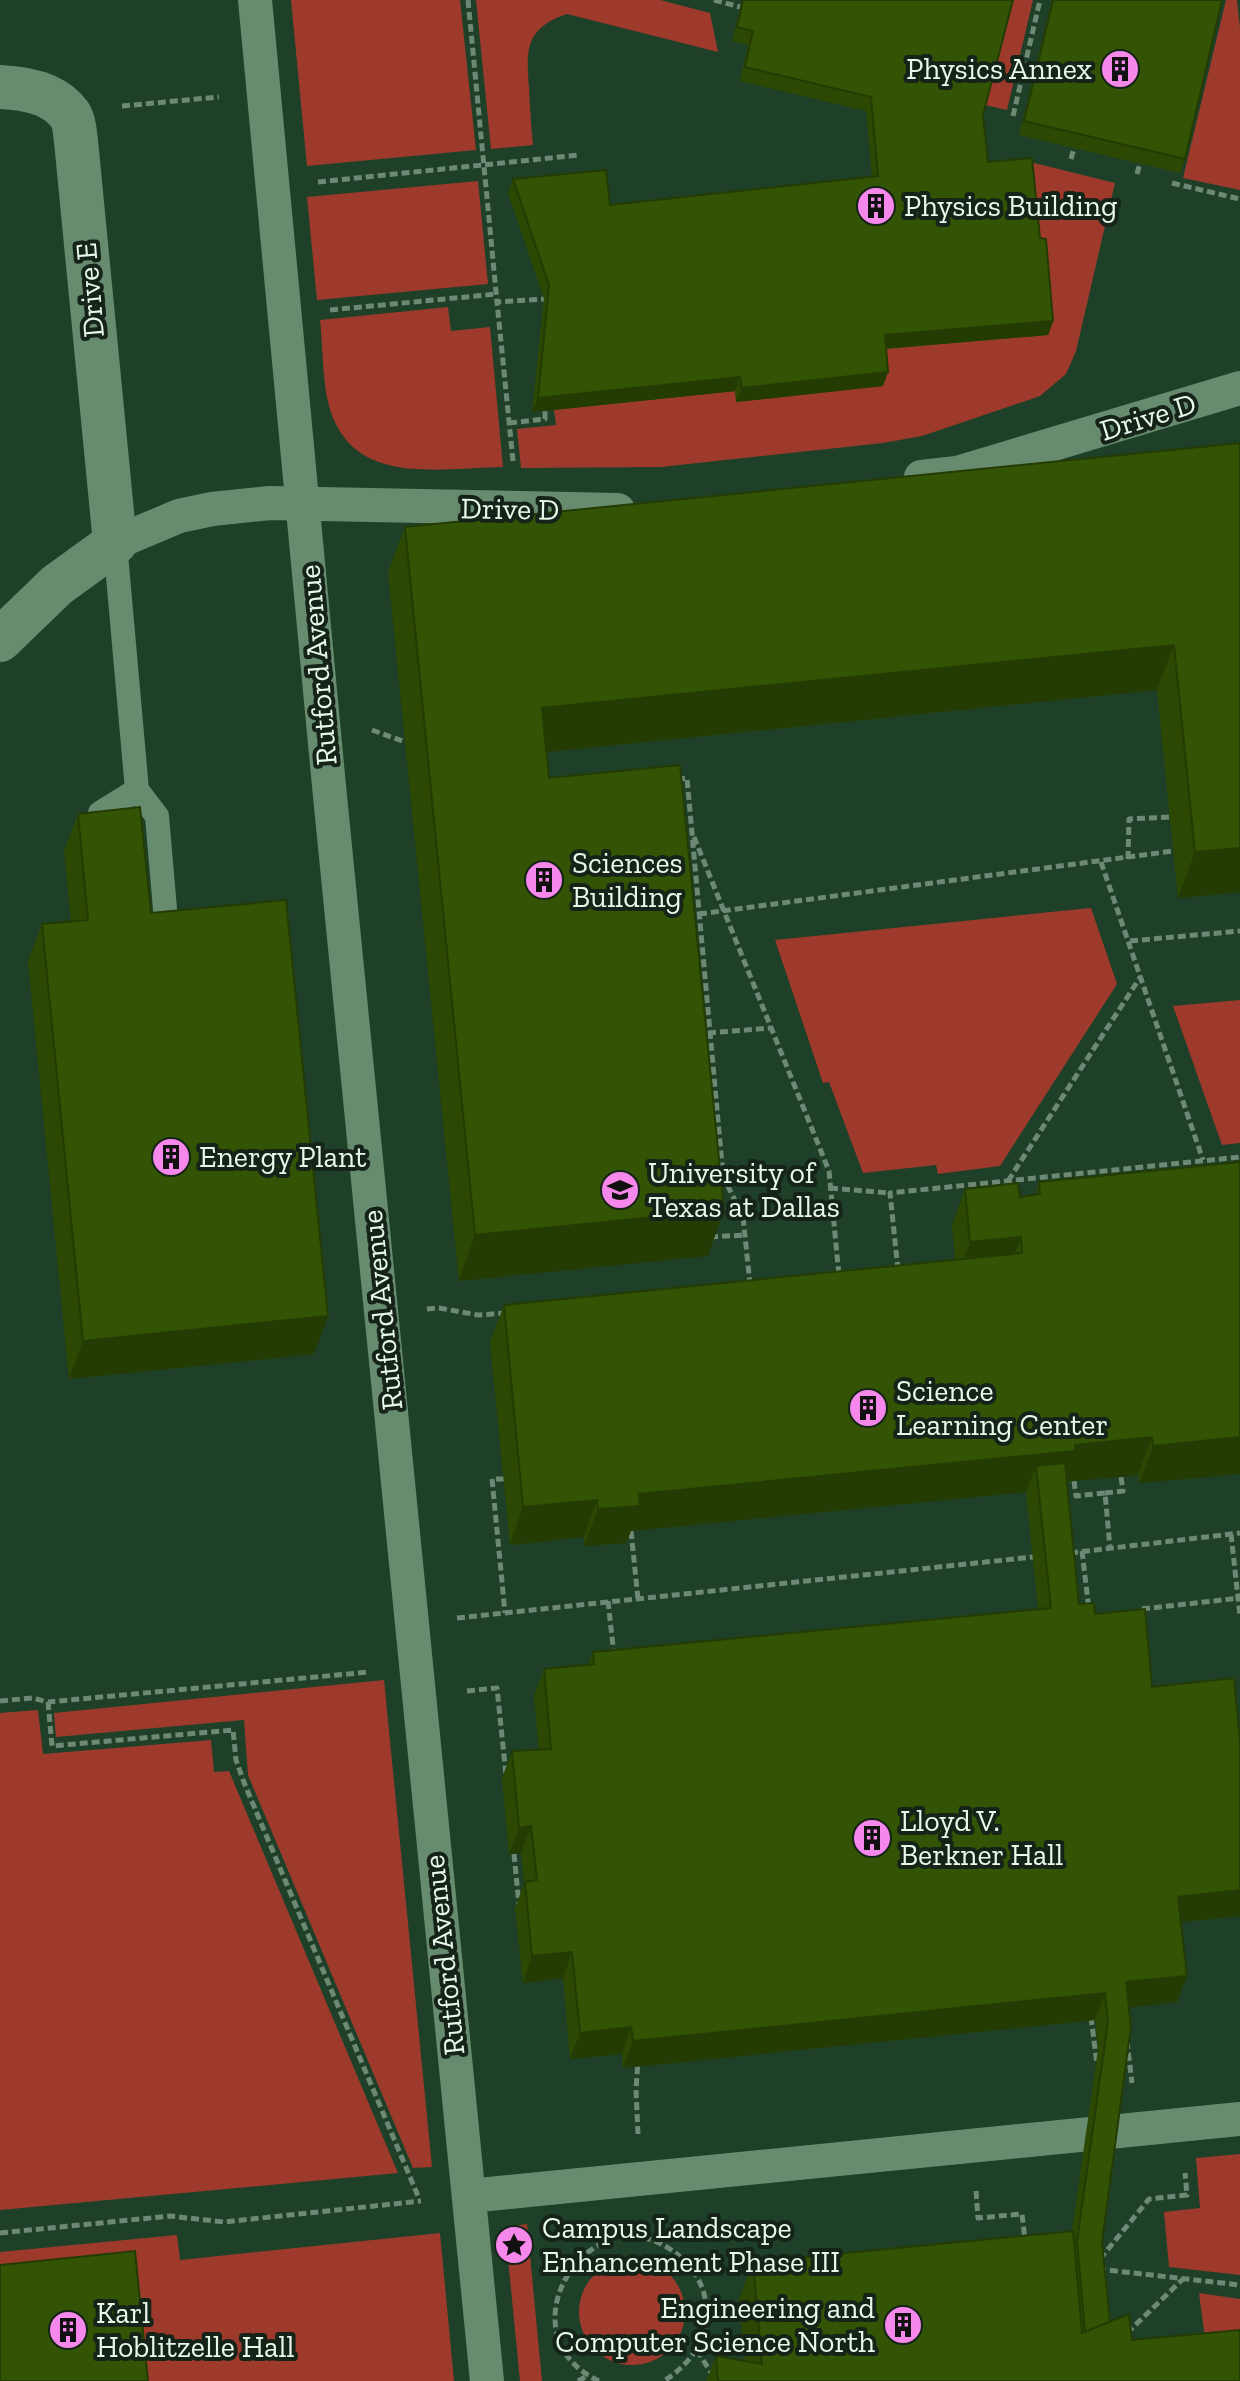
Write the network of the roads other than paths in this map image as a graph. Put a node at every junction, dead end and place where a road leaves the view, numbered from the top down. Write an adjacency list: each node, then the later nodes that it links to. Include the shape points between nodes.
1 (255, 0): 5 (street, Rutford Avenue)
2 (0, 87): 7 (street, Drive E, via 28,88 71,116)
3 (1240, 388): 4 (street, Drive D, via 957,473)
4 (895, 480)
5 (303, 503): 6 (street, Drive D, via 517,510); 7 (street, Drive D, via 179,516); 13 (street, Rutford Avenue)
6 (647, 506)
7 (115, 543): 8 (street, Drive D, via 57,585); 9 (lane)
8 (0, 640)
9 (137, 790): 10 (lane); 11 (lane, via 157,816)
10 (100, 813)
11 (168, 947)
12 (1240, 2119): 13 (street)
13 (469, 2196): 14 (street, Rutford Avenue)
14 (487, 2381)

